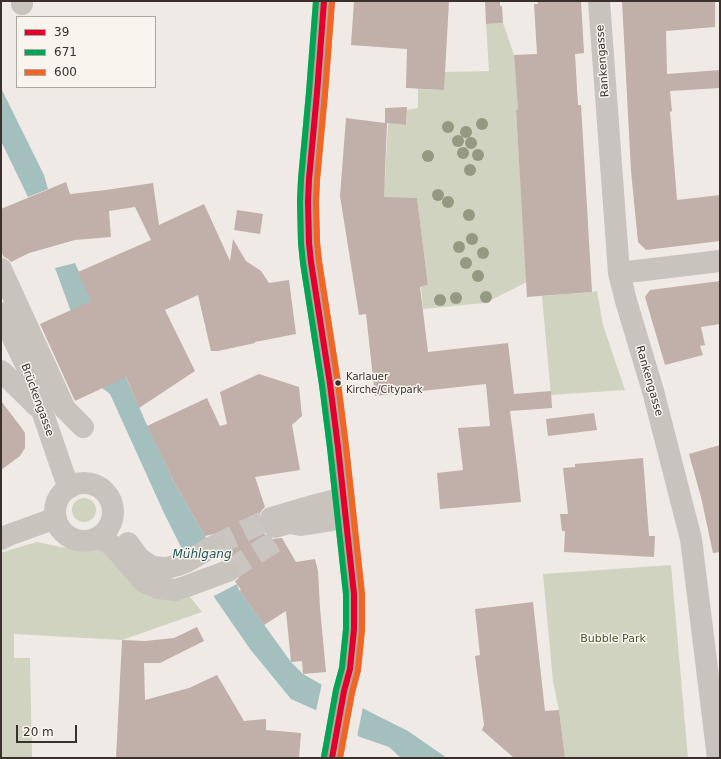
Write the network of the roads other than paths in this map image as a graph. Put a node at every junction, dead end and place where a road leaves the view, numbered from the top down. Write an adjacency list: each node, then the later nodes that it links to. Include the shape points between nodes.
1 (324, 1): 11 (main road, via 309,179 309,243)
2 (599, 1): 5 (street, Rankengasse)
3 (720, 261): 5 (street)
4 (1, 269): 9 (street, Brückengasse, via 64,409)
5 (619, 273): 17 (street, Rankengasse, via 692,539)
6 (1, 313): 8 (street, Brückengasse, via 27,367)
7 (1, 371): 8 (street)
8 (42, 411): 10 (street, Brückengasse)
9 (84, 427)
10 (69, 488): 12 (street, via 86,483 102,489 112,504); 13 (street, via 58,500)
11 (345, 508): 11 (street, via 312,506 276,528 294,533 301,526); 16 (main road, via 354,594 354,629 350,669)
12 (113, 516): 14 (street, via 108,528); 14 (street, via 118,528 139,558 152,567 167,568 186,562 221,559 197,583 176,590 158,588 144,582 113,546)
13 (56, 518): 14 (street, via 64,532 72,538 83,541); 15 (street)
14 (99, 537)
15 (1, 539)
16 (332, 758)
17 (718, 758)

